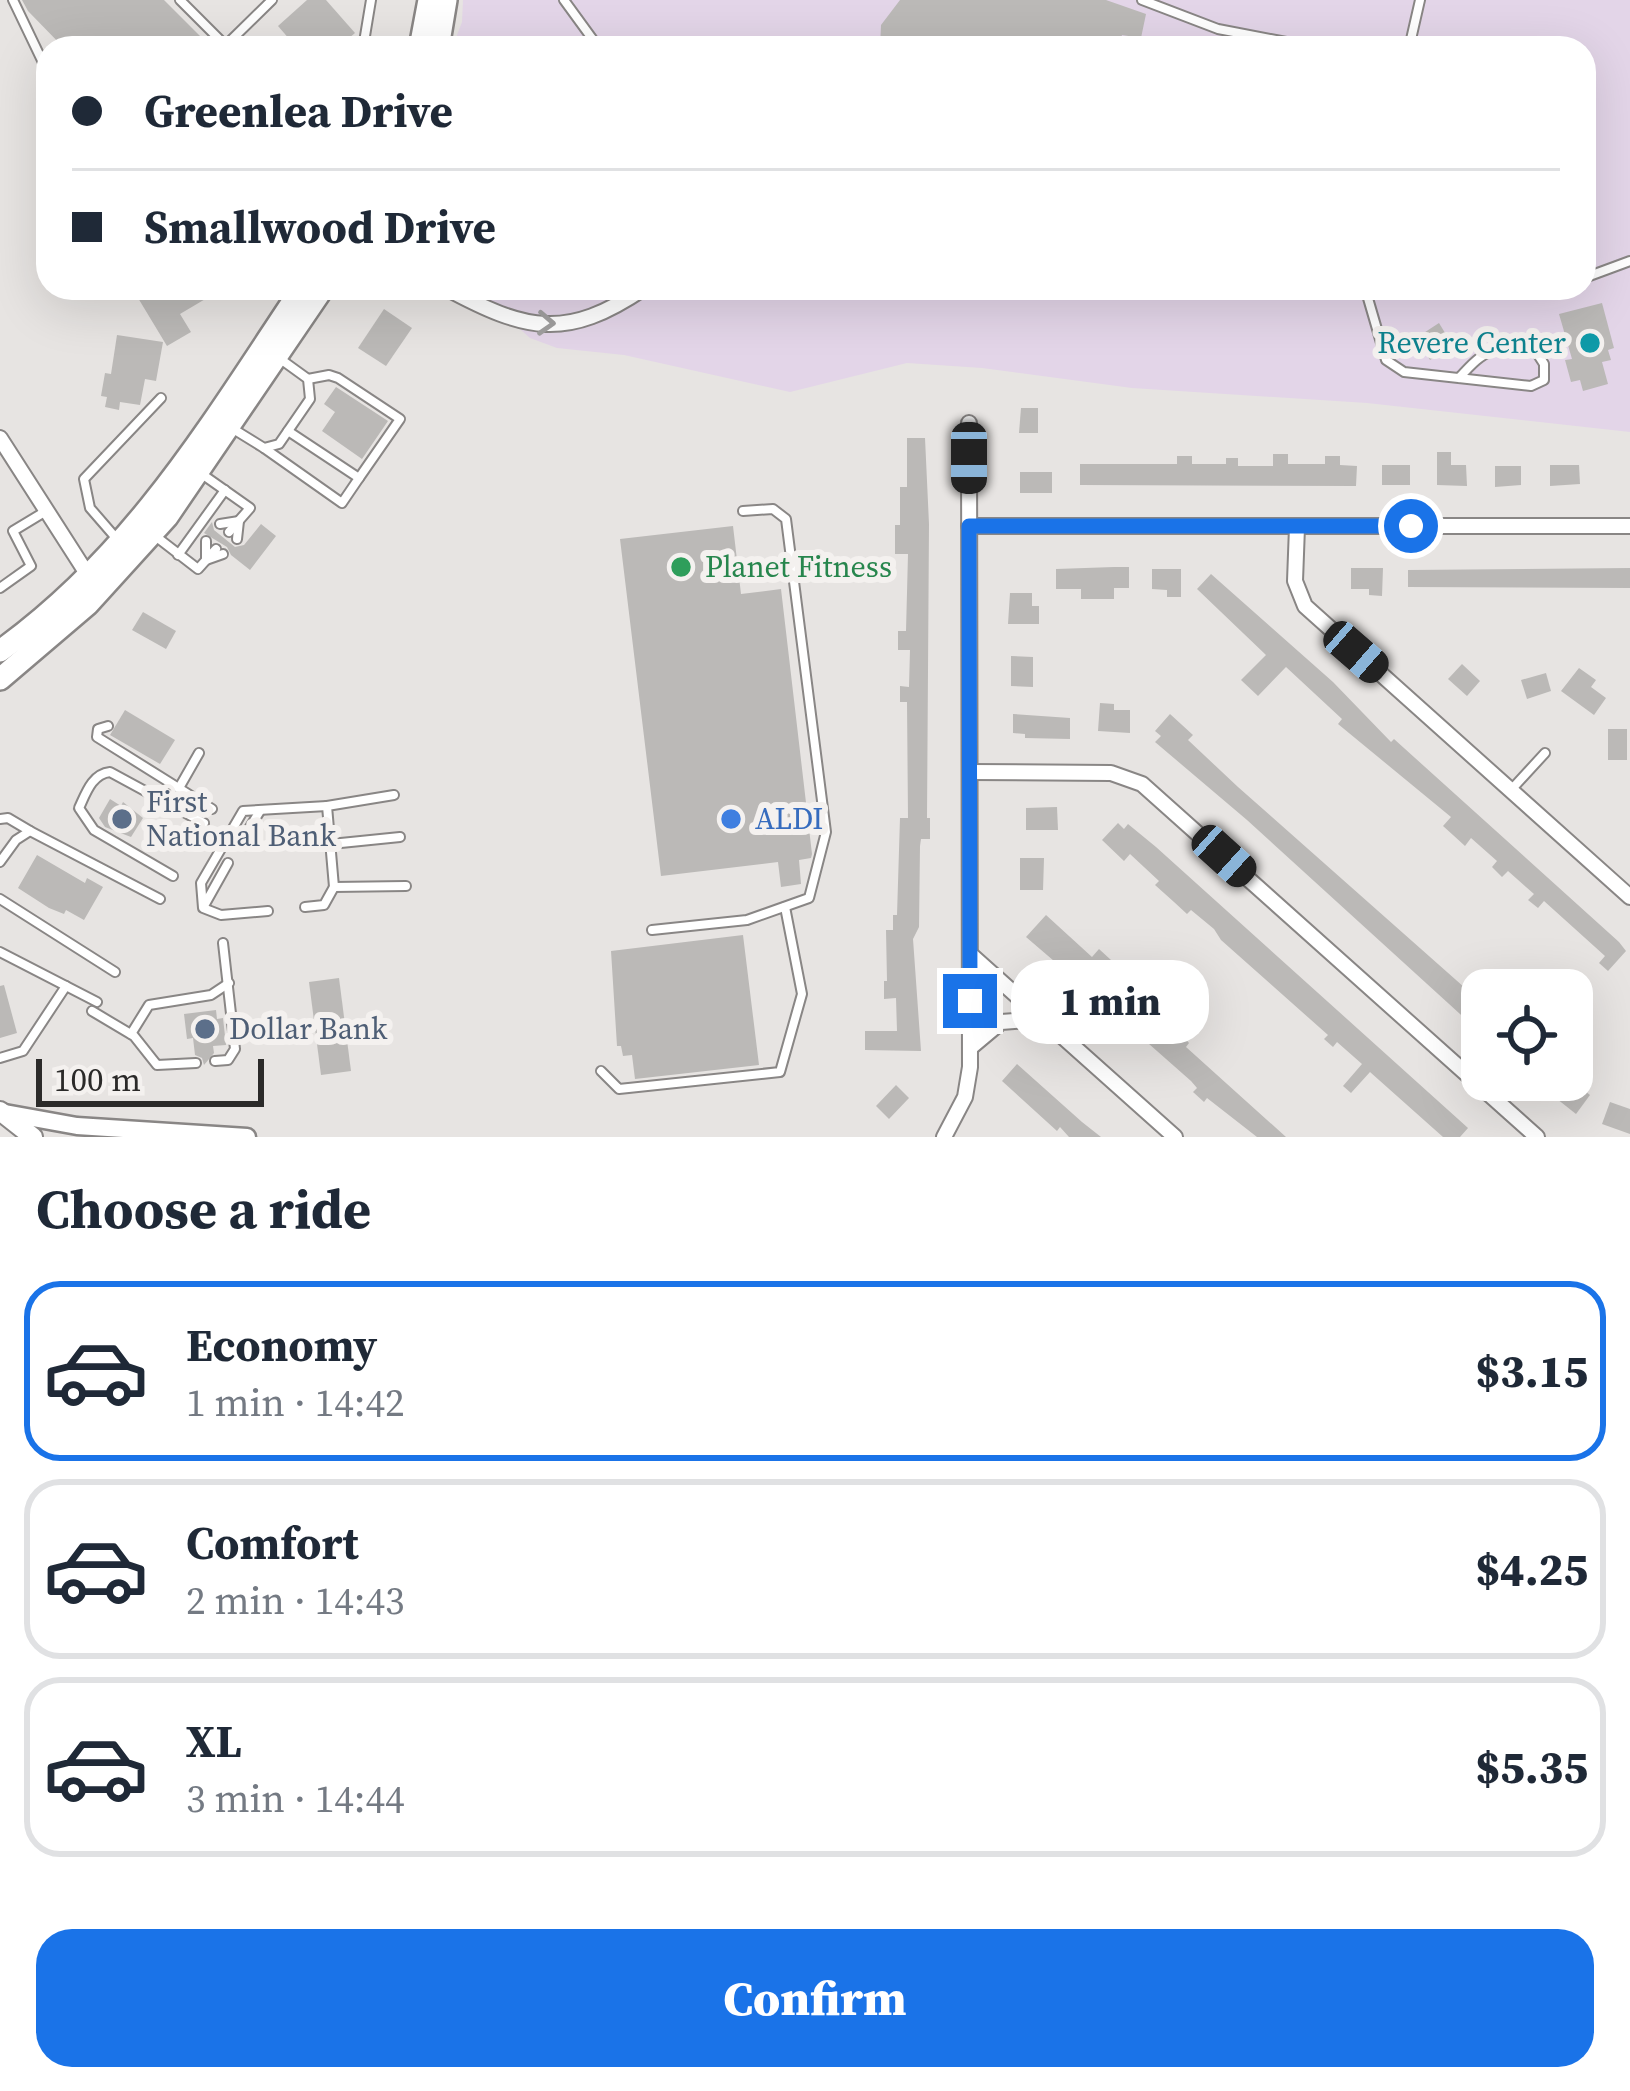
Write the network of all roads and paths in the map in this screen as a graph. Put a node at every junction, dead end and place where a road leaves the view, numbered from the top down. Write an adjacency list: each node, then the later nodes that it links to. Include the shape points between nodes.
1 (13, 0): 18 (lane)
2 (180, 0): 10 (lane)
3 (272, 0): 11 (lane)
4 (371, 0): 12 (lane)
5 (429, 0): 13 (main road)
6 (446, 0): 14 (main road)
7 (564, 0): 15 (lane)
8 (1142, 0): 16 (lane)
9 (1420, 0): 17 (lane)
10 (216, 36)
11 (238, 36)
12 (365, 36)
13 (422, 36)
14 (441, 36)
15 (590, 36)
16 (1255, 36)
17 (1412, 36)
18 (36, 48)
19 (1630, 261): 20 (lane)
20 (1596, 274)
21 (294, 300): 48 (main road)
22 (315, 300): 26 (main road)
23 (469, 300): 24 (street, one-way to 24, via 539,326 576,323)
24 (624, 300)
25 (1368, 300): 28 (lane, via 1386,360 1404,372)
26 (277, 356): 27 (lane); 31 (main road)
27 (308, 379): 32 (lane, via 310,399); 36 (lane, via 329,375 400,418)
28 (1460, 379): 28 (lane, via 1531,386 1544,380 1544,364 1535,350 1508,347 1483,352)
29 (161, 398): 48 (lane, via 84,479 90,508)
30 (969, 423): 42 (street)
31 (229, 426): 34 (lane); 35 (main road)
32 (288, 430): 34 (lane, via 279,445); 36 (lane)
33 (0, 437): 38 (street)
34 (264, 448): 36 (lane, via 342,503)
35 (199, 472): 37 (lane); 45 (main road)
36 (359, 478)
37 (226, 490): 40 (lane, via 250,508); 50 (lane)
38 (47, 511): 52 (street); 53 (lane, via 14,532 31,566)
39 (743, 511): 81 (lane, via 773,509 786,519 826,832 809,898)
40 (239, 521): 41 (lane); 46 (lane)
41 (220, 524)
42 (969, 526): 44 (street); 59 (street)
43 (1630, 526): 44 (street)
44 (1297, 527): 61 (street, via 1294,580 1305,606)
45 (153, 534): 50 (lane); 52 (main road)
46 (233, 536)
47 (206, 541): 51 (lane)
48 (121, 544): 52 (main road)
49 (219, 552): 51 (lane)
50 (178, 555): 51 (lane, via 198,569)
51 (206, 560)
52 (95, 585): 54 (main road); 55 (main road)
53 (0, 588)
54 (2, 646)
55 (0, 679)
56 (107, 726): 60 (lane, via 97,737)
57 (199, 753): 60 (lane)
58 (1545, 753): 61 (lane)
59 (970, 772): 87 (street); 103 (street, via 1112,773 1142,784)
60 (179, 788): 64 (lane)
61 (1510, 790): 78 (street)
62 (394, 795): 63 (lane)
63 (327, 806): 65 (lane); 71 (lane)
64 (212, 808)
65 (260, 810): 69 (lane); 82 (lane, via 243,811 201,883)
66 (0, 819): 68 (lane)
67 (204, 824): 74 (lane, via 110,772 91,783 79,808 83,819)
68 (30, 831): 72 (lane); 77 (lane)
69 (247, 832)
70 (400, 836): 71 (lane)
71 (331, 844): 76 (lane)
72 (0, 862)
73 (228, 863): 82 (lane)
74 (172, 876)
75 (406, 886): 76 (lane)
76 (334, 887): 80 (lane, via 324,905)
77 (160, 898)
78 (1630, 898)
79 (0, 899): 88 (lane)
80 (305, 907)
81 (785, 907): 84 (lane, via 747,920); 97 (lane, via 802,994 780,1072 619,1089)
82 (203, 908): 83 (lane, via 221,915)
83 (268, 911)
84 (652, 930)
85 (223, 943): 89 (lane)
86 (0, 952): 90 (lane)
87 (970, 954): 91 (street); 93 (street)
88 (116, 972)
89 (229, 983): 92 (lane, via 211,995 149,1005); 95 (lane, via 235,1048 228,1060)
90 (66, 986): 92 (lane); 94 (lane, via 23,1051)
91 (1042, 1019): 93 (street, via 1001,1022); 102 (street)
92 (131, 1034): 96 (lane, via 157,1065)
93 (970, 1048): 101 (street, via 965,1097)
94 (0, 1058)
95 (215, 1061)
96 (196, 1063)
97 (601, 1071)
98 (3, 1112): 99 (main road); 100 (street, via 77,1126)
99 (33, 1137)
100 (248, 1137)
101 (944, 1137)
102 (1175, 1137)
103 (1537, 1137)

